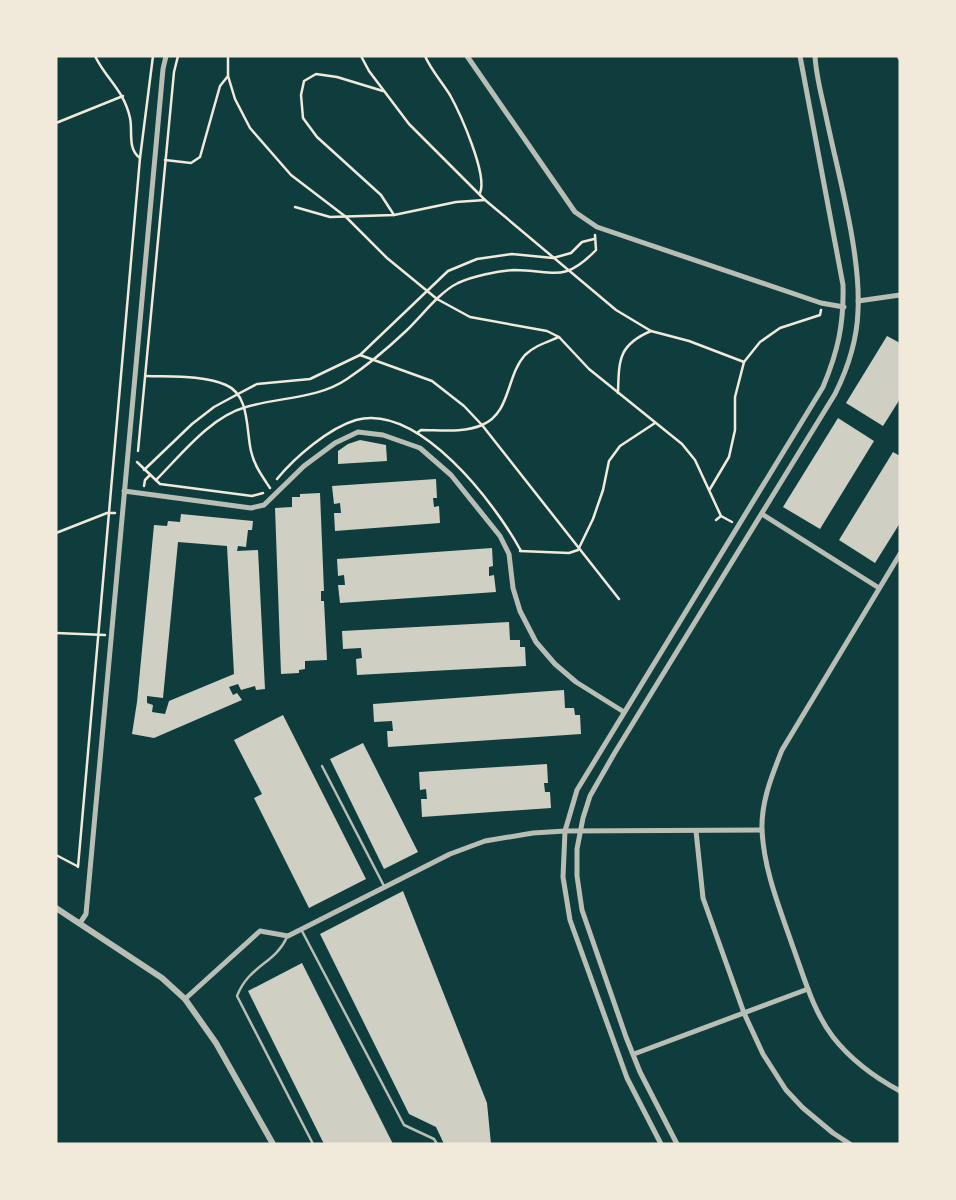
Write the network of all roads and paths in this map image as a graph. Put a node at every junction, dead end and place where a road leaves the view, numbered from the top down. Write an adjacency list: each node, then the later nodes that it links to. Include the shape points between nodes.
1 (95, 56): 13 (path)
2 (153, 56): 15 (path)
3 (166, 56): 49 (street)
4 (178, 56): 16 (path)
5 (228, 56): 11 (path)
6 (361, 56): 12 (path)
7 (424, 56): 17 (path, via 450,96 473,151 483,186)
8 (467, 56): 22 (street, via 575,212)
9 (800, 56): 31 (street, via 844,285)
10 (815, 56): 29 (street, via 850,237)
11 (228, 76): 16 (path, via 220,86 200,158 191,163); 21 (path, via 235,99 250,128 265,146 291,175)
12 (384, 91): 17 (path, via 409,124); 20 (path, via 316,74 304,81 301,95 303,118 316,137 375,189)
13 (123, 96): 14 (path); 15 (path, via 131,119 132,144)
14 (56, 123)
15 (140, 158): 52 (path)
16 (165, 160): 37 (path)
17 (480, 194): 18 (path)
18 (485, 200): 20 (path, via 456,202); 24 (path)
19 (296, 207): 21 (path, via 330,217)
20 (394, 215): 21 (path)
21 (346, 217): 26 (path, via 387,258)
22 (597, 226): 23 (path); 30 (street)
23 (594, 239): 24 (path, via 582,242 571,254); 25 (path, via 596,250 582,265)
24 (552, 258): 25 (path); 26 (path, via 512,254 477,259 448,271)
25 (568, 271): 28 (path, via 550,274 514,270 485,276 458,283); 32 (path, via 616,310)
26 (426, 290): 28 (path); 34 (path)
27 (900, 295): 29 (street)
28 (437, 299): 33 (path, via 470,317 547,331); 35 (path)
29 (858, 301): 54 (street, via 854,342 846,371)
30 (821, 303): 31 (street); 36 (path, via 820,315 780,328 760,342)
31 (844, 307): 66 (street, via 836,354 823,387)
32 (651, 330): 36 (path); 38 (path, via 635,338 624,349 619,366)
33 (559, 337): 38 (path); 42 (path, via 525,356 503,405 495,417)
34 (360, 355): 35 (path); 39 (path, via 310,379 257,384)
35 (372, 360): 40 (path, via 346,380 313,394); 42 (path, via 432,382 464,406)
36 (744, 362): 48 (path, via 735,397 735,430 729,457)
37 (146, 376): 39 (path, via 206,380 227,385); 44 (path, via 137,463)
38 (618, 393): 41 (path)
39 (238, 394): 40 (path); 44 (path, via 192,424)
40 (244, 407): 46 (path, via 221,420); 47 (path, via 251,451)
41 (655, 423): 48 (path, via 691,454); 58 (path, via 620,446 609,461 598,505)
42 (482, 425): 43 (path); 58 (path)
43 (417, 433): 47 (path, via 393,422 356,420 296,457); 57 (path, via 460,467 509,529)
44 (144, 470): 45 (path)
45 (150, 475): 46 (path); 50 (path, via 145,480)
46 (156, 480): 47 (path, via 160,484 252,496)
47 (270, 488): 51 (path)
48 (710, 489): 55 (path, via 721,516)
49 (124, 491): 50 (street); 53 (street)
50 (143, 494): 51 (street, via 251,508 264,505)
51 (276, 494): 59 (street, via 304,466 335,443 358,432 383,435 420,448 451,475 500,536)
52 (110, 513): 53 (path); 56 (path); 64 (path)
53 (122, 513): 65 (street)
54 (762, 514): 61 (street); 71 (street, via 614,754 590,796)
55 (716, 520)
56 (56, 533)
57 (520, 550): 58 (path, via 569,553); 59 (path)
58 (578, 550): 62 (path)
59 (509, 554): 66 (street, via 515,596 536,642 576,682)
60 (900, 554): 61 (street)
61 (880, 588): 69 (street, via 782,750 770,779)
62 (619, 599)
63 (56, 633): 64 (path)
64 (99, 635): 65 (path); 73 (path)
65 (111, 636): 74 (street)
66 (624, 712): 70 (street, via 577,790)
67 (322, 766): 75 (lane)
68 (696, 830): 69 (street); 71 (street); 82 (street, via 703,898)
69 (762, 830): 80 (street, via 770,879)
70 (565, 831): 71 (street); 75 (street, via 485,840); 88 (street, via 563,877 570,920 627,1078)
71 (580, 832): 83 (street, via 576,876 582,910)
72 (56, 855): 73 (path)
73 (78, 866): 74 (path)
74 (90, 869): 77 (street, via 86,914)
75 (385, 887): 78 (street)
76 (56, 908): 77 (street)
77 (80, 923): 81 (street, via 162,978)
78 (301, 929): 79 (street); 87 (lane, via 404,1125 434,1139)
79 (288, 936): 81 (street, via 260,931); 86 (lane, via 282,949 246,977 236,996)
80 (808, 989): 82 (street); 84 (street, via 832,1036 878,1080)
81 (185, 1000): 85 (street, via 216,1043)
82 (744, 1013): 83 (street); 90 (street, via 763,1054 786,1090 810,1114)
83 (634, 1054): 89 (street)
84 (900, 1092)
85 (273, 1144)
86 (313, 1144)
87 (437, 1144)
88 (661, 1144)
89 (677, 1144)
90 (850, 1144)

